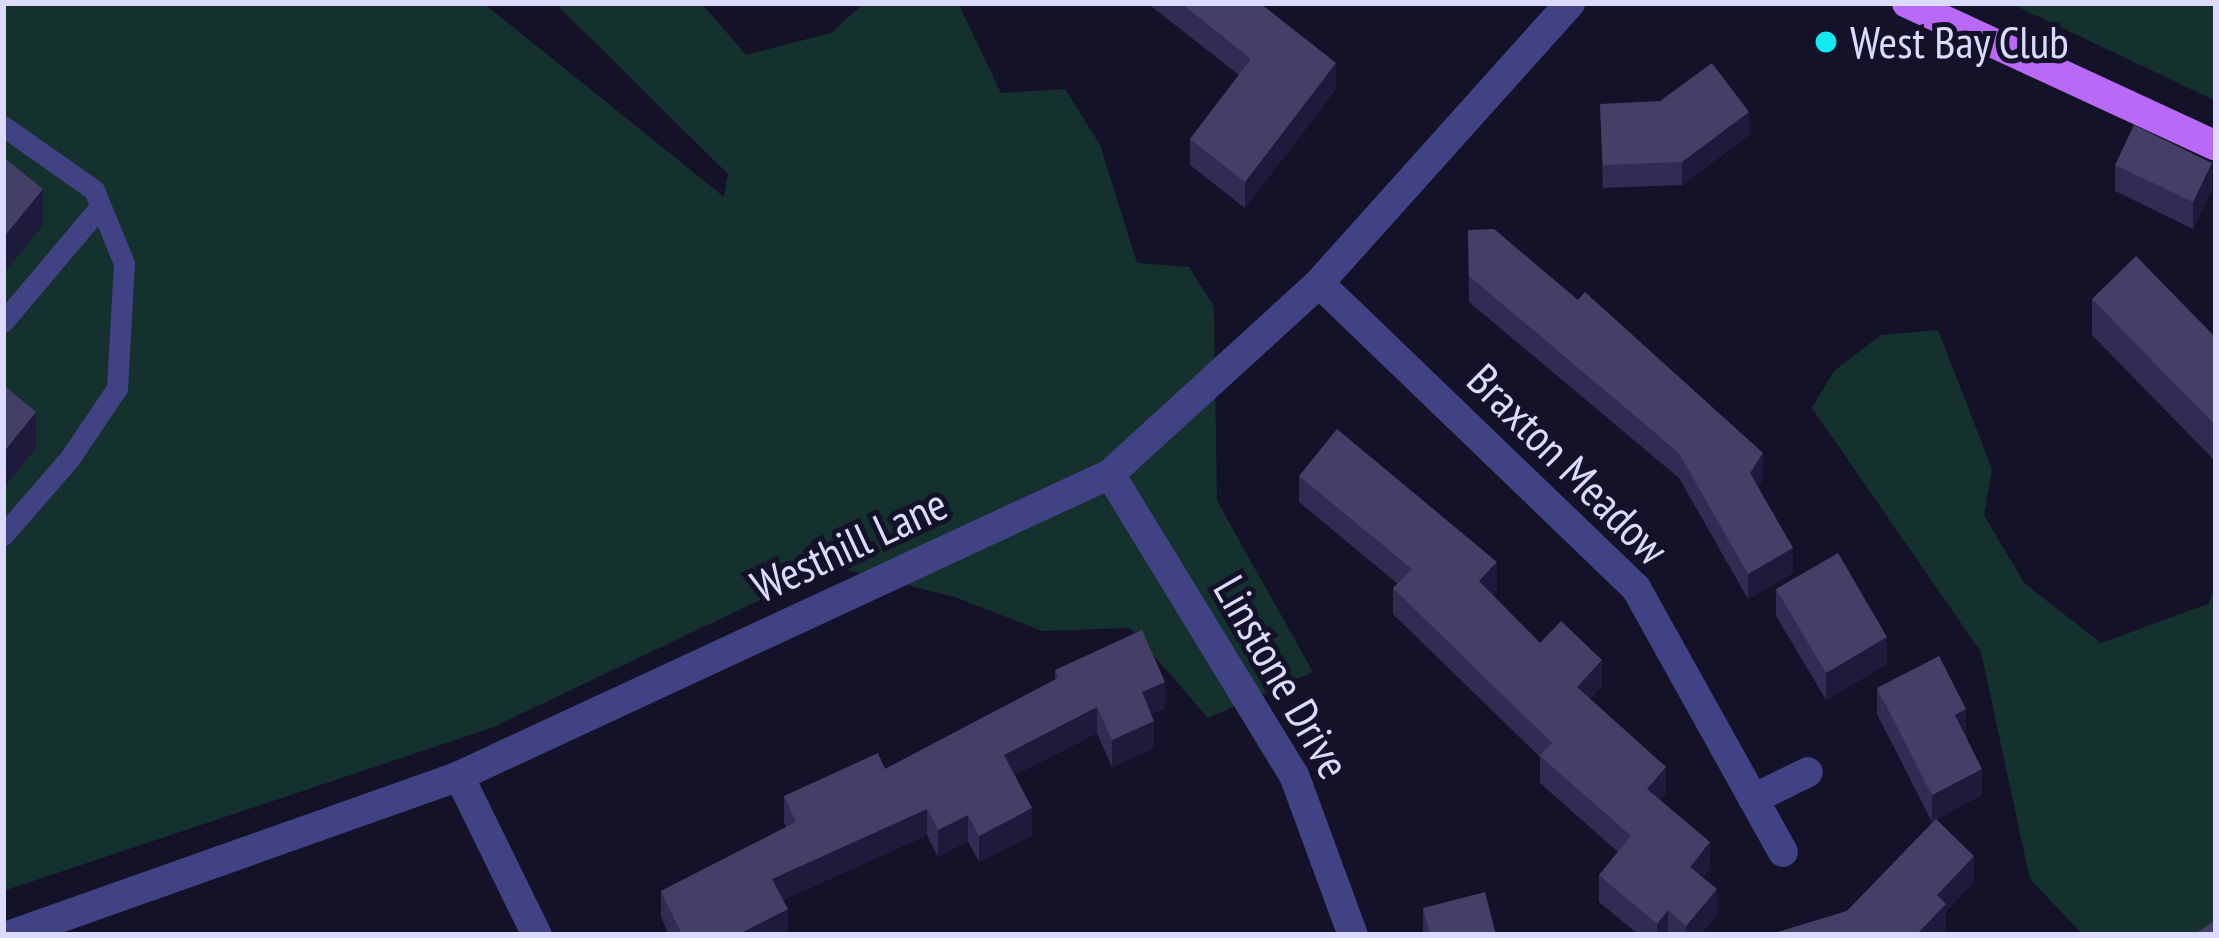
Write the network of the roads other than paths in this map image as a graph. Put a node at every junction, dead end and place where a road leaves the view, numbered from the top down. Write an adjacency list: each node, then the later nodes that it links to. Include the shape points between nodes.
1 (1570, 3): 6 (street, Westhill Lane)
2 (1907, 3): 4 (main road)
3 (3, 126): 5 (lane, via 94,190)
4 (2216, 146)
5 (100, 207): 7 (lane); 9 (lane, via 124,263 117,388)
6 (1319, 283): 8 (street, Westhill Lane); 12 (street, Braxton Meadow, via 1636,588)
7 (3, 322)
8 (1110, 473): 11 (street, Westhill Lane); 16 (street, Linstone Drive, via 1294,776)
9 (3, 535)
10 (1808, 772): 12 (street)
11 (459, 776): 14 (street, Westhill Lane); 15 (street)
12 (1753, 800): 13 (street, Braxton Meadow)
13 (1783, 852)
14 (10, 935)
15 (537, 935)
16 (1353, 935)

